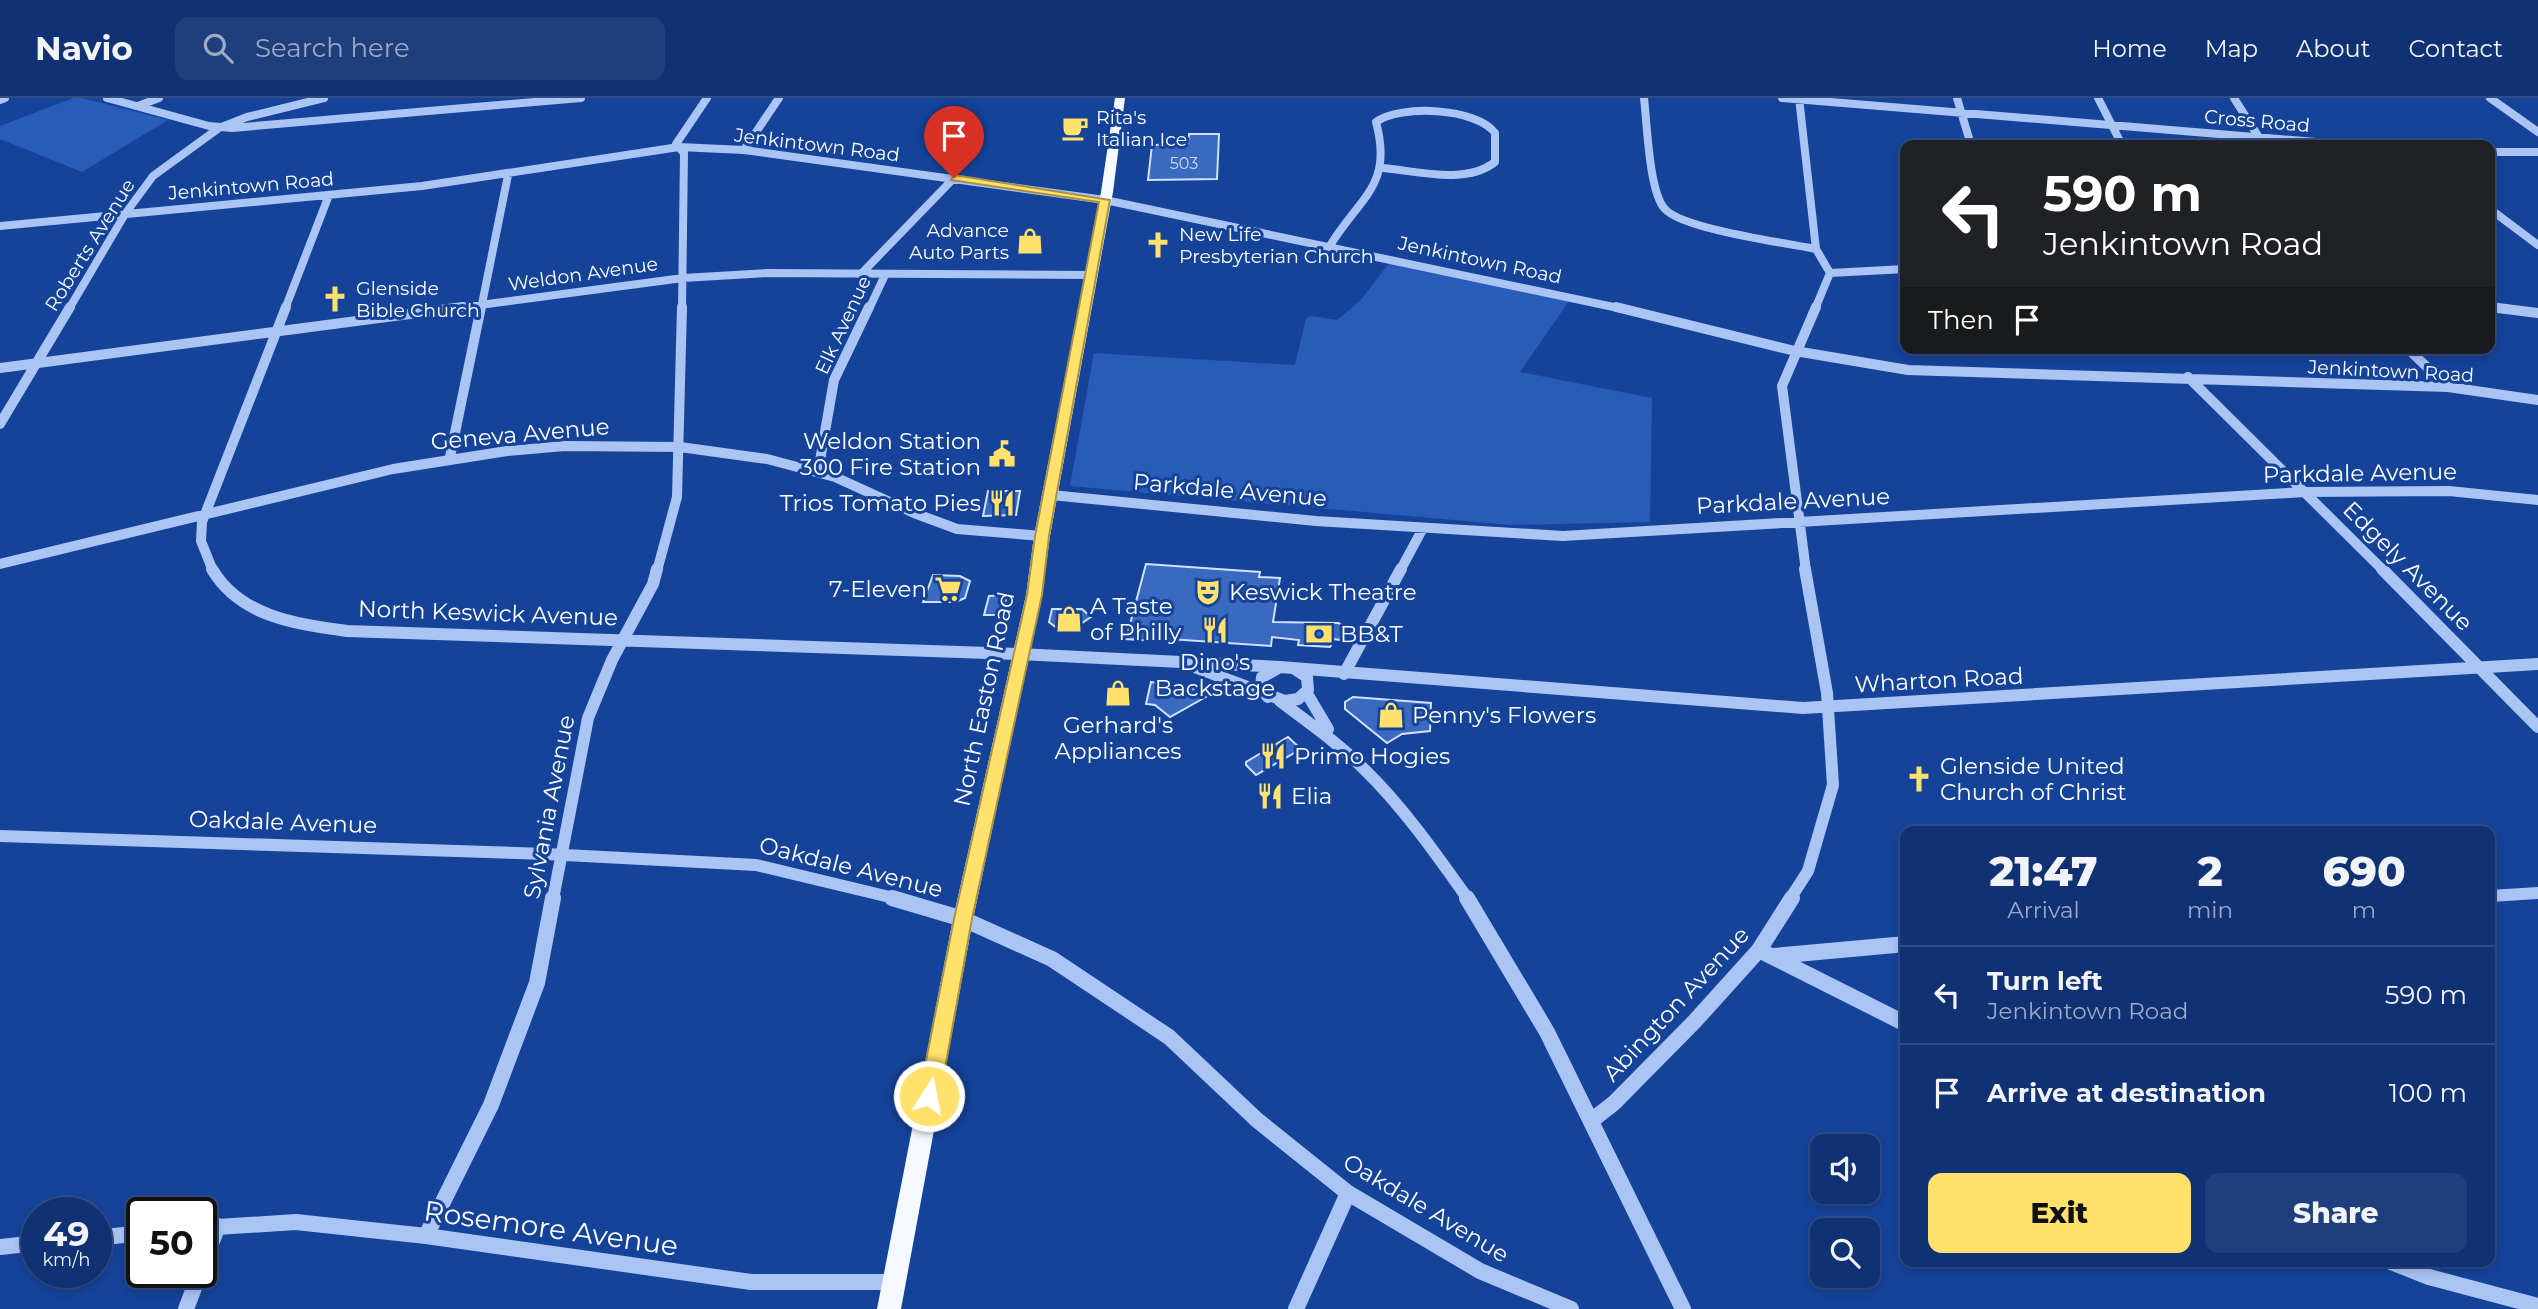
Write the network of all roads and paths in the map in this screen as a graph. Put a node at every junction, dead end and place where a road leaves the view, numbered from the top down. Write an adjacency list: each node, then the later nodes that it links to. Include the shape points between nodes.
1 (107, 98): 15 (street)
2 (159, 98): 15 (street)
3 (324, 98): 19 (street, Roberts Avenue)
4 (581, 98): 19 (street)
5 (707, 98): 26 (street, via 677,139)
6 (779, 98): 27 (street)
7 (1120, 98): 34 (main road, North Easton Road)
8 (1644, 98): 40 (street, via 1656,188 1664,209 1708,227)
9 (1782, 98): 14 (street, Cross Road)
10 (1956, 98): 17 (street)
11 (2098, 98): 18 (street)
12 (2234, 98): 21 (street)
13 (2490, 98): 20 (street)
14 (1799, 99): 17 (street, Cross Road); 40 (street)
15 (138, 106): 19 (street)
16 (1395, 111): 30 (street, via 1376,122 1383,142); 30 (street, via 1420,110 1483,122 1496,134 1495,162 1484,171 1461,175)
17 (1961, 114): 18 (street, Cross Road); 22 (street)
18 (2112, 126): 21 (street, Cross Road); 23 (street)
19 (219, 128): 36 (street, Roberts Avenue, via 153,176)
20 (2538, 132)
21 (2259, 136): 24 (street); 25 (street, Cross Road)
22 (1969, 140)
23 (2119, 140)
24 (2261, 140)
25 (2301, 140)
26 (679, 147): 27 (street, Jenkintown Road); 31 (street, Jenkintown Road); 46 (street, Sylvania Avenue, via 684,153)
27 (744, 150): 32 (street, Jenkintown Road)
28 (2495, 152): 29 (street)
29 (2538, 152)
30 (1383, 168): 38 (street)
31 (508, 175): 33 (street, Jenkintown Road); 47 (street)
32 (954, 178): 34 (street, Jenkintown Road); 43 (street, Elk Avenue)
33 (329, 195): 36 (street, Jenkintown Road); 50 (street, North Keswick Avenue)
34 (1105, 200): 38 (street, Jenkintown Road); 45 (main road, North Easton Road)
35 (2495, 213): 39 (street)
36 (125, 214): 37 (street, Jenkintown Road); 53 (street, Roberts Avenue)
37 (0, 226)
38 (1331, 244): 51 (street, Jenkintown Road)
39 (2538, 245)
40 (1816, 249): 42 (street)
41 (1900, 269): 42 (street)
42 (1830, 273): 51 (street, Abington Avenue)
43 (860, 275): 44 (street, Weldon Avenue); 46 (street, Weldon Avenue, via 768,273)
44 (885, 275): 45 (street, Weldon Avenue); 61 (street, Elk Avenue, via 834,380)
45 (1090, 275): 63 (main road, North Easton Road)
46 (683, 278): 47 (street, Weldon Avenue); 59 (street, Sylvania Avenue)
47 (483, 305): 50 (street, Weldon Avenue); 60 (street)
48 (2495, 308): 49 (street)
49 (2538, 313)
50 (274, 333): 53 (street, Weldon Avenue); 65 (street, North Keswick Avenue)
51 (1795, 351): 55 (street, Jenkintown Road, via 1908,370); 66 (street, Abington Avenue, via 1782,386)
52 (2413, 354): 56 (street)
53 (36, 363): 54 (street, Weldon Avenue); 58 (street, Roberts Avenue)
54 (0, 368)
55 (2188, 377): 56 (street, Jenkintown Road); 62 (street, Edgely Avenue)
56 (2448, 387): 57 (street, Jenkintown Road)
57 (2538, 400)
58 (0, 424)
59 (681, 447): 60 (street, Geneva Avenue, via 574,446); 61 (street, Geneva Avenue); 70 (street, Sylvania Avenue, via 677,497 656,574)
60 (450, 457): 65 (street, Geneva Avenue)
61 (818, 471): 68 (street, Geneva Avenue, via 946,526)
62 (2305, 492): 64 (street, Parkdale Avenue, via 2449,491); 66 (street, Parkdale Avenue); 75 (street, Edgely Avenue)
63 (1051, 495): 67 (street, Parkdale Avenue); 68 (main road, North Easton Road)
64 (2538, 499)
65 (203, 515): 69 (street, Geneva Avenue); 70 (street, North Keswick Avenue, via 199,537 204,560 216,579 257,609 289,623 347,631)
66 (1797, 522): 67 (street, Parkdale Avenue, via 1563,536); 79 (street, Abington Avenue)
67 (1423, 527): 76 (street)
68 (1042, 536): 71 (main road, North Easton Road)
69 (0, 564)
70 (624, 641): 71 (street, North Keswick Avenue); 83 (street, Sylvania Avenue, via 588,718)
71 (1019, 654): 72 (street, North Keswick Avenue); 86 (main road, North Easton Road)
72 (1182, 664): 74 (street, North Keswick Avenue); 78 (street, North Keswick Avenue)
73 (2538, 664): 75 (street, Wharton Road)
74 (1284, 667): 76 (street, Wharton Road); 77 (street, North Keswick Avenue, via 1305,675); 78 (street, via 1262,677 1261,686)
75 (2480, 668): 79 (street, Wharton Road); 80 (street, Edgely Avenue)
76 (1344, 674): 77 (street, Wharton Road, via 1324,678); 79 (street, Wharton Road)
77 (1308, 690): 78 (street, Wharton Road, via 1296,700); 81 (street, North Keswick Avenue, via 1317,716)
78 (1273, 699): 81 (street, North Keswick Avenue, via 1325,733)
79 (1828, 707): 88 (street, Abington Avenue, via 1833,785 1808,871)
80 (2538, 727)
81 (1353, 759): 90 (street, North Keswick Avenue, via 1416,829 1485,926)
82 (0, 836): 83 (street, Oakdale Avenue)
83 (563, 855): 86 (street, Oakdale Avenue, via 756,865 864,889); 93 (street, Sylvania Avenue, via 537,983 491,1105)
84 (2538, 893): 85 (street)
85 (2495, 896)
86 (963, 919): 91 (street, Oakdale Avenue, via 1052,958 1169,1037 1257,1120); 97 (main road, North Easton Road)
87 (1900, 944): 88 (street)
88 (1765, 953): 89 (street); 90 (street, Abington Avenue)
89 (1900, 1021)
90 (1591, 1121): 104 (street, North Keswick Avenue)
91 (1348, 1193): 102 (street); 103 (street, Oakdale Avenue, via 1480,1271)
92 (217, 1227): 93 (street, Rosemore Avenue, via 296,1222)
93 (426, 1237): 97 (street, Rosemore Avenue, via 751,1282)
94 (21, 1245): 95 (street)
95 (0, 1247)
96 (2405, 1267): 99 (street)
97 (894, 1282): 101 (main road, North Easton Road)
98 (194, 1288): 100 (street)
99 (2538, 1306)
100 (186, 1309)
101 (889, 1309)
102 (1296, 1309)
103 (1571, 1309)
104 (1684, 1309)

